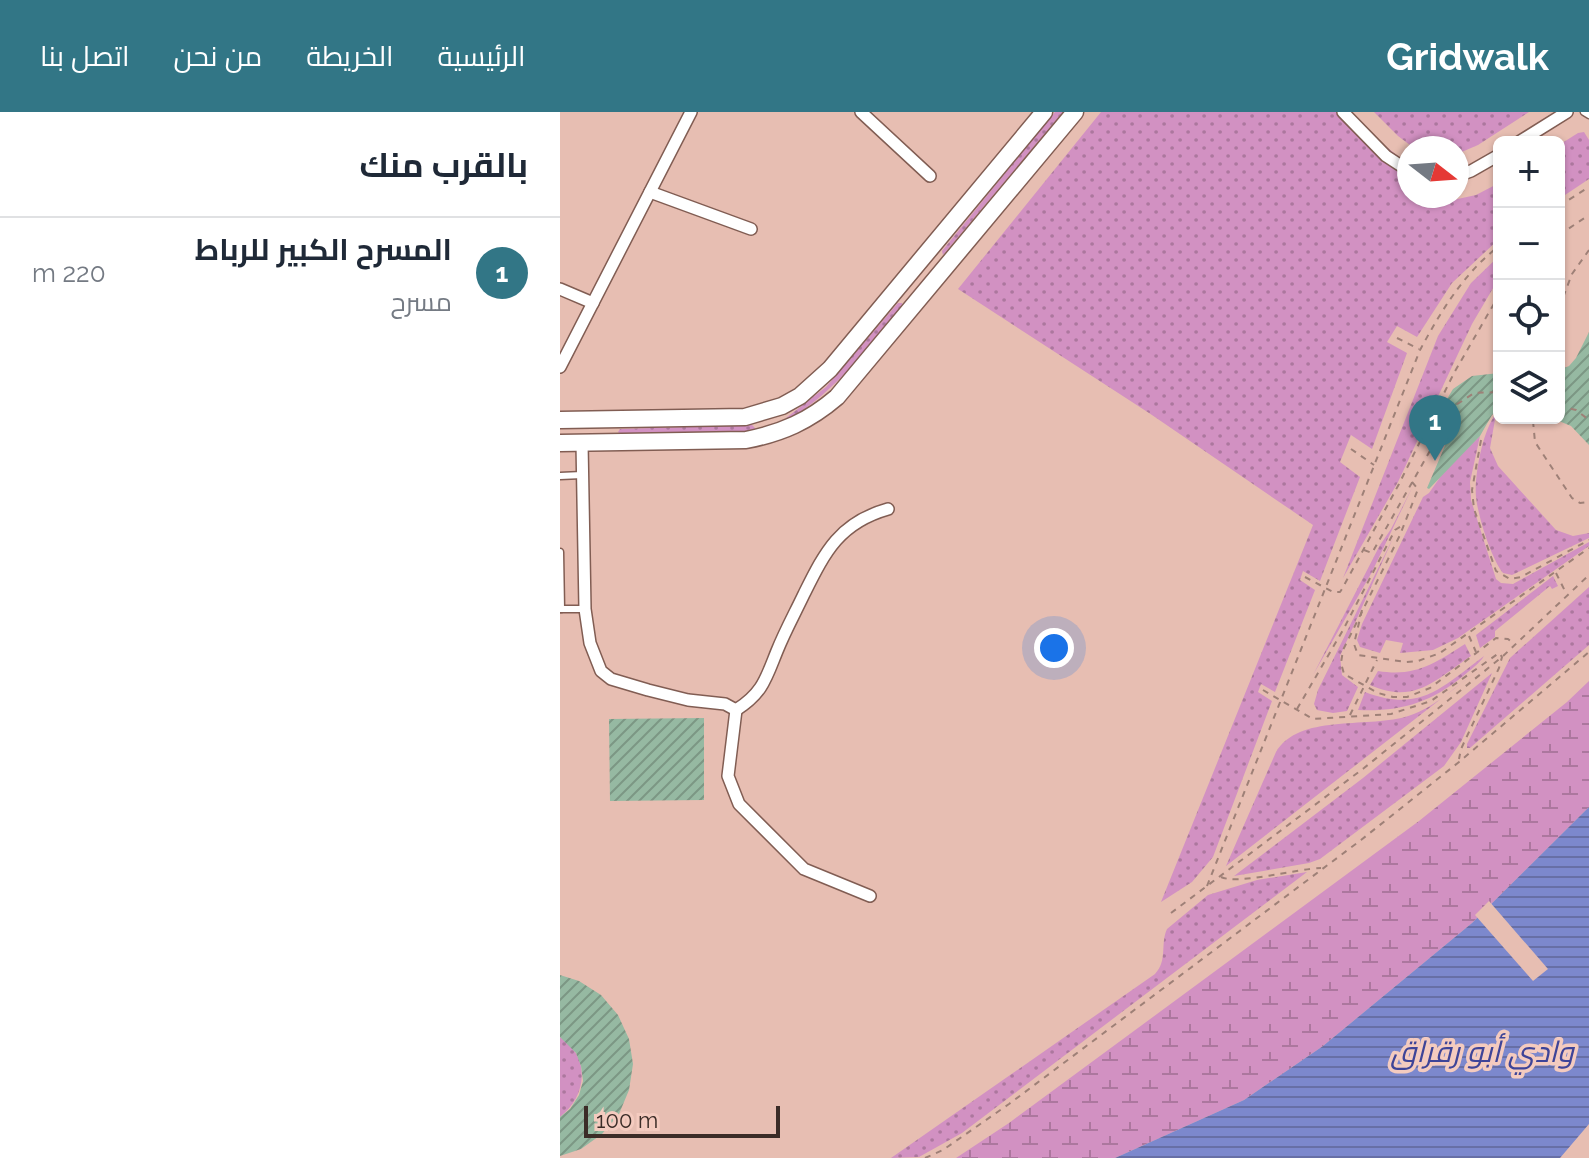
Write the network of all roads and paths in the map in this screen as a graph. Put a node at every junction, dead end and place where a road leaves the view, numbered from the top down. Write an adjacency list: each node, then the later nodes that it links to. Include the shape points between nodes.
1 (691, 112): 15 (street)
2 (861, 112): 13 (street)
3 (1044, 112): 22 (street)
4 (1075, 112): 23 (street)
5 (1343, 112): 11 (street)
6 (1567, 112): 9 (street)
7 (1584, 112): 8 (lane)
8 (1589, 115)
9 (1529, 136)
10 (1493, 158): 12 (street)
11 (1397, 163)
12 (1469, 172)
13 (930, 176)
14 (1589, 187): 16 (path)
15 (650, 192): 18 (street); 26 (street)
16 (1565, 202)
17 (1589, 215): 19 (path)
18 (751, 229)
19 (1565, 231)
20 (1589, 250): 25 (path)
21 (1493, 252): 29 (path, via 1457,289)
22 (912, 271): 23 (street); 33 (street, via 816,384)
23 (930, 287): 37 (street, via 837,397 803,422)
24 (560, 289): 26 (street)
25 (1565, 292)
26 (593, 303): 30 (street)
27 (1493, 305): 51 (path)
28 (1397, 338): 29 (path)
29 (1420, 350): 42 (path)
30 (560, 367)
31 (1493, 392): 45 (path, via 1474,393 1456,405)
32 (1565, 407): 35 (path)
33 (763, 413): 34 (street); 37 (street)
34 (560, 420)
35 (1589, 420)
36 (1533, 424): 46 (path, via 1535,442 1572,498)
37 (771, 435): 40 (street, via 727,441)
38 (1481, 440): 49 (path, via 1472,499 1500,575 1521,577)
39 (560, 443): 40 (street)
40 (582, 443): 43 (street)
41 (1351, 449): 42 (path)
42 (1375, 465): 57 (path)
43 (582, 475): 44 (lane); 61 (street)
44 (560, 476)
45 (1412, 482): 48 (path, via 1418,489); 51 (path, via 1373,552)
46 (1589, 502)
47 (888, 509): 72 (street, via 862,519 830,546 768,676 754,699)
48 (1404, 525): 62 (path); 73 (path, via 1395,530)
49 (1589, 540)
50 (1589, 548): 54 (path)
51 (1363, 550): 57 (path, via 1340,592)
52 (560, 552): 53 (lane)
53 (560, 570): 58 (lane)
54 (1556, 572): 59 (path); 63 (path)
55 (1589, 575): 59 (path)
56 (1305, 577): 57 (path)
57 (1327, 589): 71 (path)
58 (560, 593): 60 (lane)
59 (1567, 595): 64 (path)
60 (560, 609): 61 (lane)
61 (585, 609): 72 (street, via 595,660 611,679)
62 (1361, 609): 68 (path, via 1354,648 1361,657); 69 (path, via 1341,663 1347,676)
63 (1468, 635): 66 (path); 68 (path, via 1418,661)
64 (1515, 645): 66 (path, via 1496,638); 67 (path)
65 (1589, 652): 75 (path)
66 (1477, 653): 69 (path, via 1413,695 1393,697)
67 (1502, 657): 74 (path, via 1496,652 1418,707); 75 (path); 79 (path)
68 (1377, 659): 69 (path)
69 (1364, 686): 74 (path)
70 (1263, 690): 71 (path)
71 (1282, 702): 73 (path); 80 (path)
72 (736, 710): 81 (street, via 728,776 739,804 804,869)
73 (1297, 710): 74 (path, via 1313,719)
74 (1349, 717)
75 (1459, 762): 76 (path)
76 (1398, 811): 77 (path); 78 (path)
77 (1402, 816)
78 (1322, 868): 79 (path, via 1237,881); 83 (path, via 1044,1078)
79 (1220, 877): 80 (path)
80 (1207, 886): 82 (path)
81 (870, 896)
82 (1171, 913)
83 (925, 1158)

